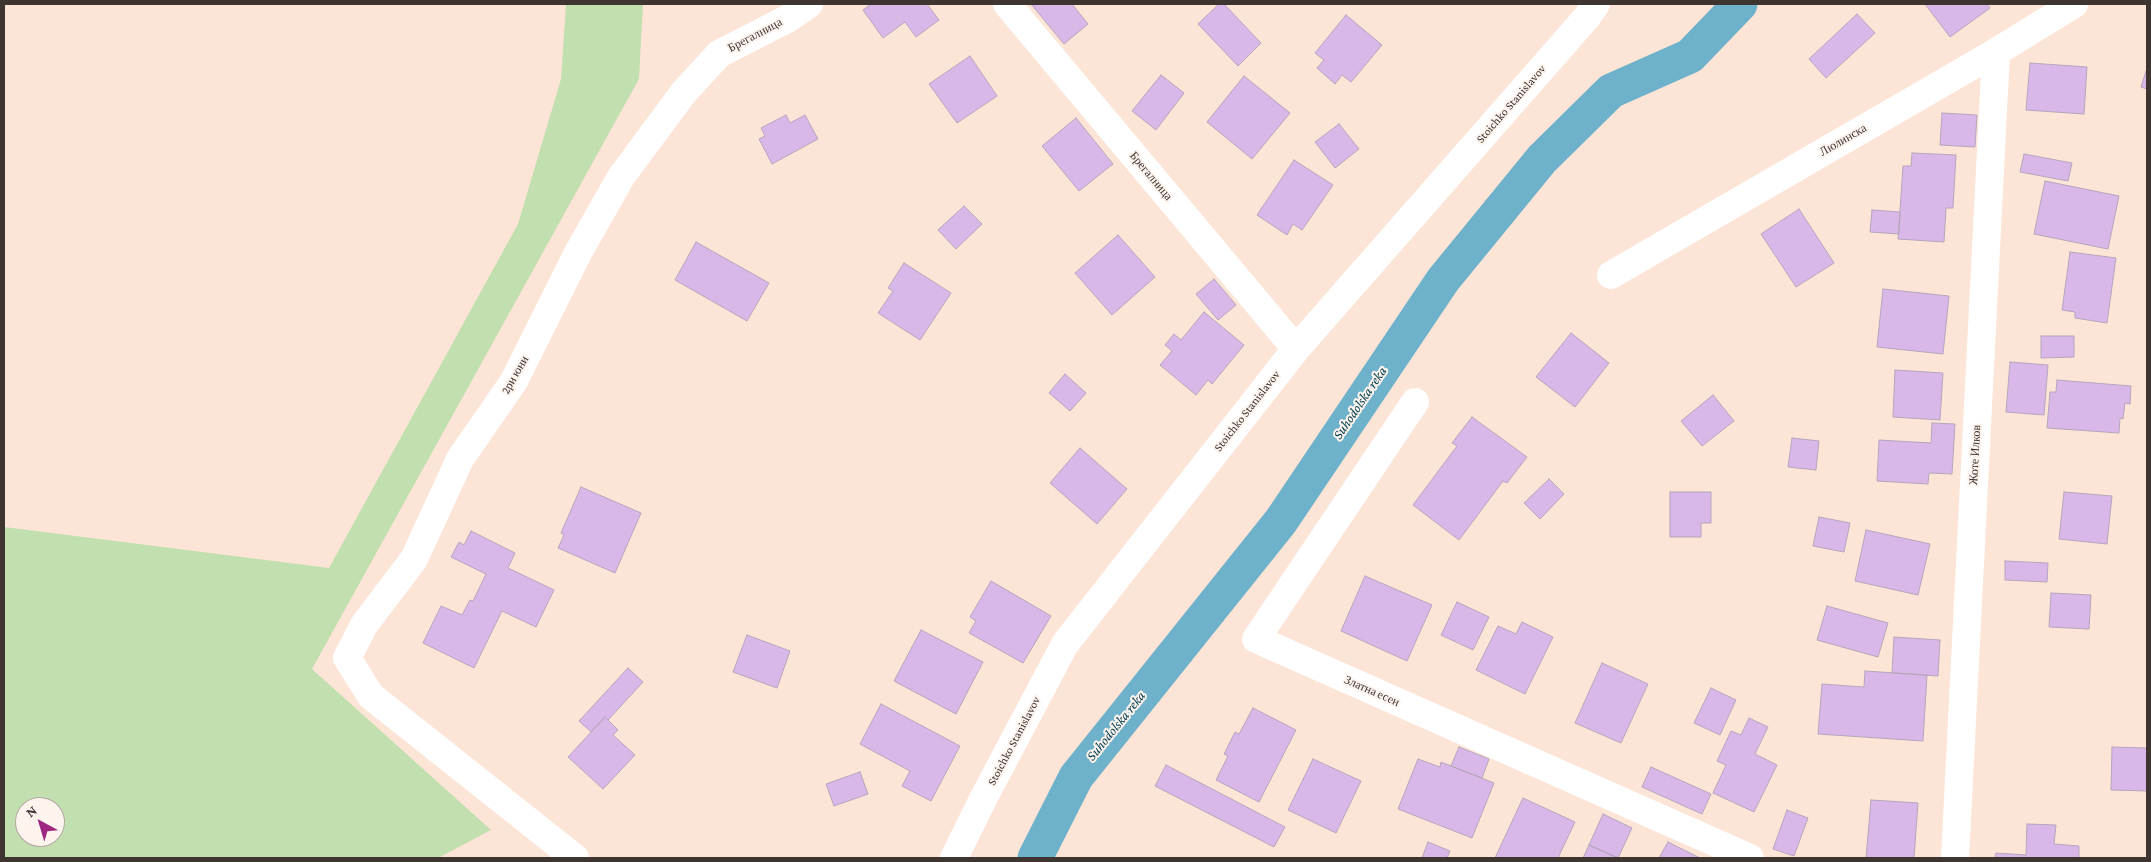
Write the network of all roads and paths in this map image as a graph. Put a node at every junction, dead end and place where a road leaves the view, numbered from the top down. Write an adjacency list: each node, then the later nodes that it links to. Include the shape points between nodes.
1 (809, 4): 6 (street, Брегалница, via 789,18 719,54)
2 (1007, 4): 8 (street, Брегалница)
3 (1596, 4): 8 (street, Stoichko Stanislavov)
4 (2074, 4): 5 (street, Люлинска)
5 (1996, 52): 7 (street, Люлинска); 13 (street, Жоте Илков)
6 (684, 92): 10 (street, 2ри юни, via 621,177 579,251 514,381 460,459 414,559 364,625 347,658 370,696)
7 (1612, 275)
8 (1296, 349): 11 (street, Stoichko Stanislavov, via 1066,644)
9 (1415, 402): 12 (street, Златна есен, via 1256,639)
10 (575, 858)
11 (954, 858)
12 (1750, 858)
13 (1955, 858)

